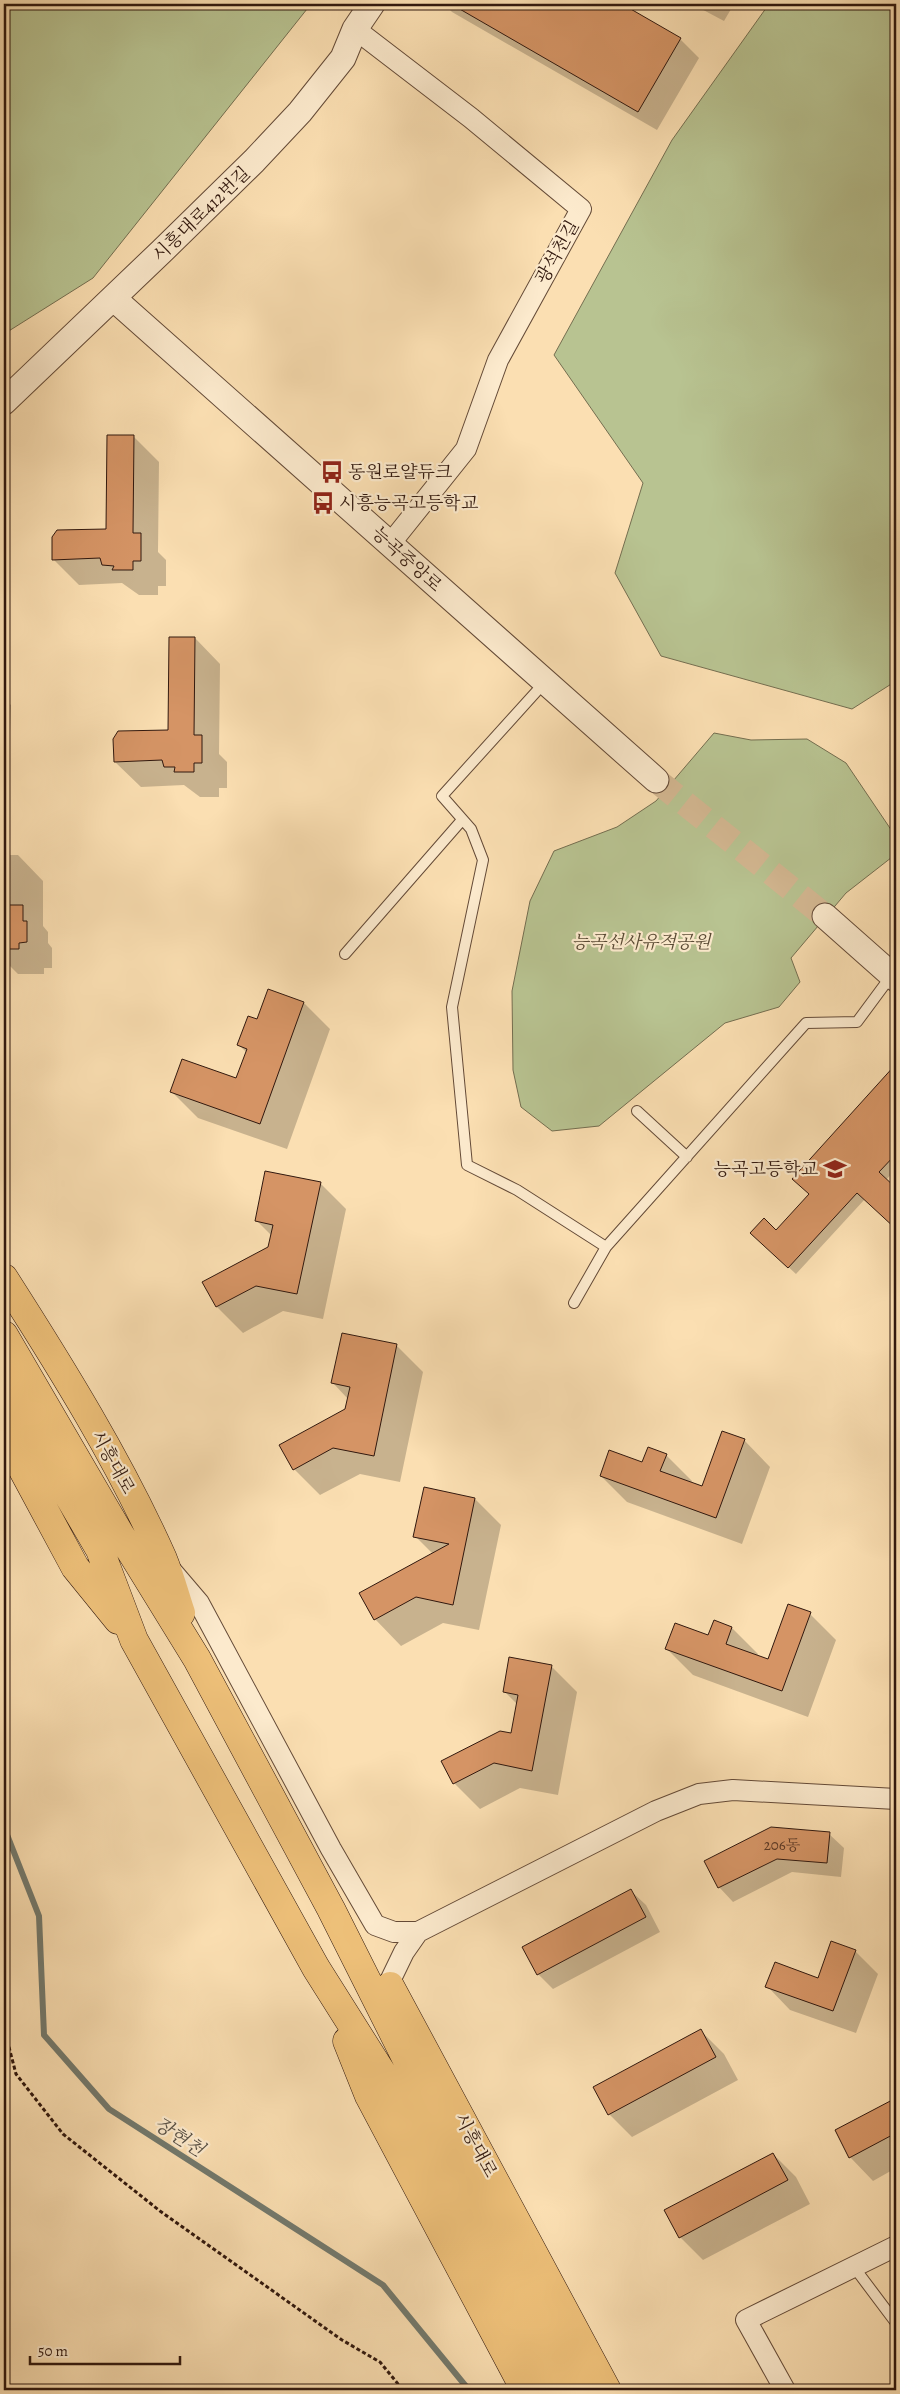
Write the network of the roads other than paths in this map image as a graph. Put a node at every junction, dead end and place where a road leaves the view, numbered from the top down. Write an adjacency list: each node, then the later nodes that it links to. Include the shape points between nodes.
1 (372, 4): 2 (street, 시흥대로412번길)
2 (355, 29): 3 (street, 시흥대로412번길, via 343,58 300,112); 5 (street, 광석천길, via 471,118 581,209 498,360 466,449)
3 (113, 298): 4 (street, 시흥대로412번길); 5 (street, 능곡중앙로)
4 (4, 402)
5 (390, 544): 6 (street, 능곡중앙로)
6 (545, 682): 7 (street, 능곡중앙로); 8 (lane, via 442,796)
7 (656, 780)
8 (462, 820): 10 (lane); 14 (lane, via 471,829 483,860 452,1007 467,1165 517,1190)
9 (825, 916): 11 (street)
10 (345, 954)
11 (894, 977): 13 (lane, via 857,1022 806,1023)
12 (637, 1111): 13 (lane)
13 (687, 1157): 14 (lane)
14 (606, 1247): 16 (lane)
15 (4, 1278): 20 (main road, 시흥대로, via 60,1366 142,1514)
16 (574, 1303)
17 (4, 1335): 22 (main road, 시흥대로)
18 (4, 1385): 21 (main road, via 100,1550)
19 (4, 1435): 21 (main road, via 75,1567)
20 (164, 1561): 22 (main road, 시흥대로); 25 (street, via 199,1603 375,1925 394,1932)
21 (134, 1640): 26 (main road)
22 (197, 1659): 24 (main road, 시흥대로)
23 (896, 1799): 25 (street, via 733,1790 699,1794 656,1811)
24 (331, 1908): 27 (main road, 시흥대로); 33 (main road, 시흥대로)
25 (418, 1932): 27 (street)
26 (316, 1968): 31 (main road, via 370,2096); 32 (main road, via 398,2098)
27 (388, 1983): 34 (main road, 시흥대로)
28 (896, 2246): 29 (street)
29 (854, 2266): 30 (lane); 35 (street, via 746,2320)
30 (896, 2323)
31 (525, 2390)
32 (555, 2390)
33 (580, 2390)
34 (607, 2390)
35 (785, 2390)

